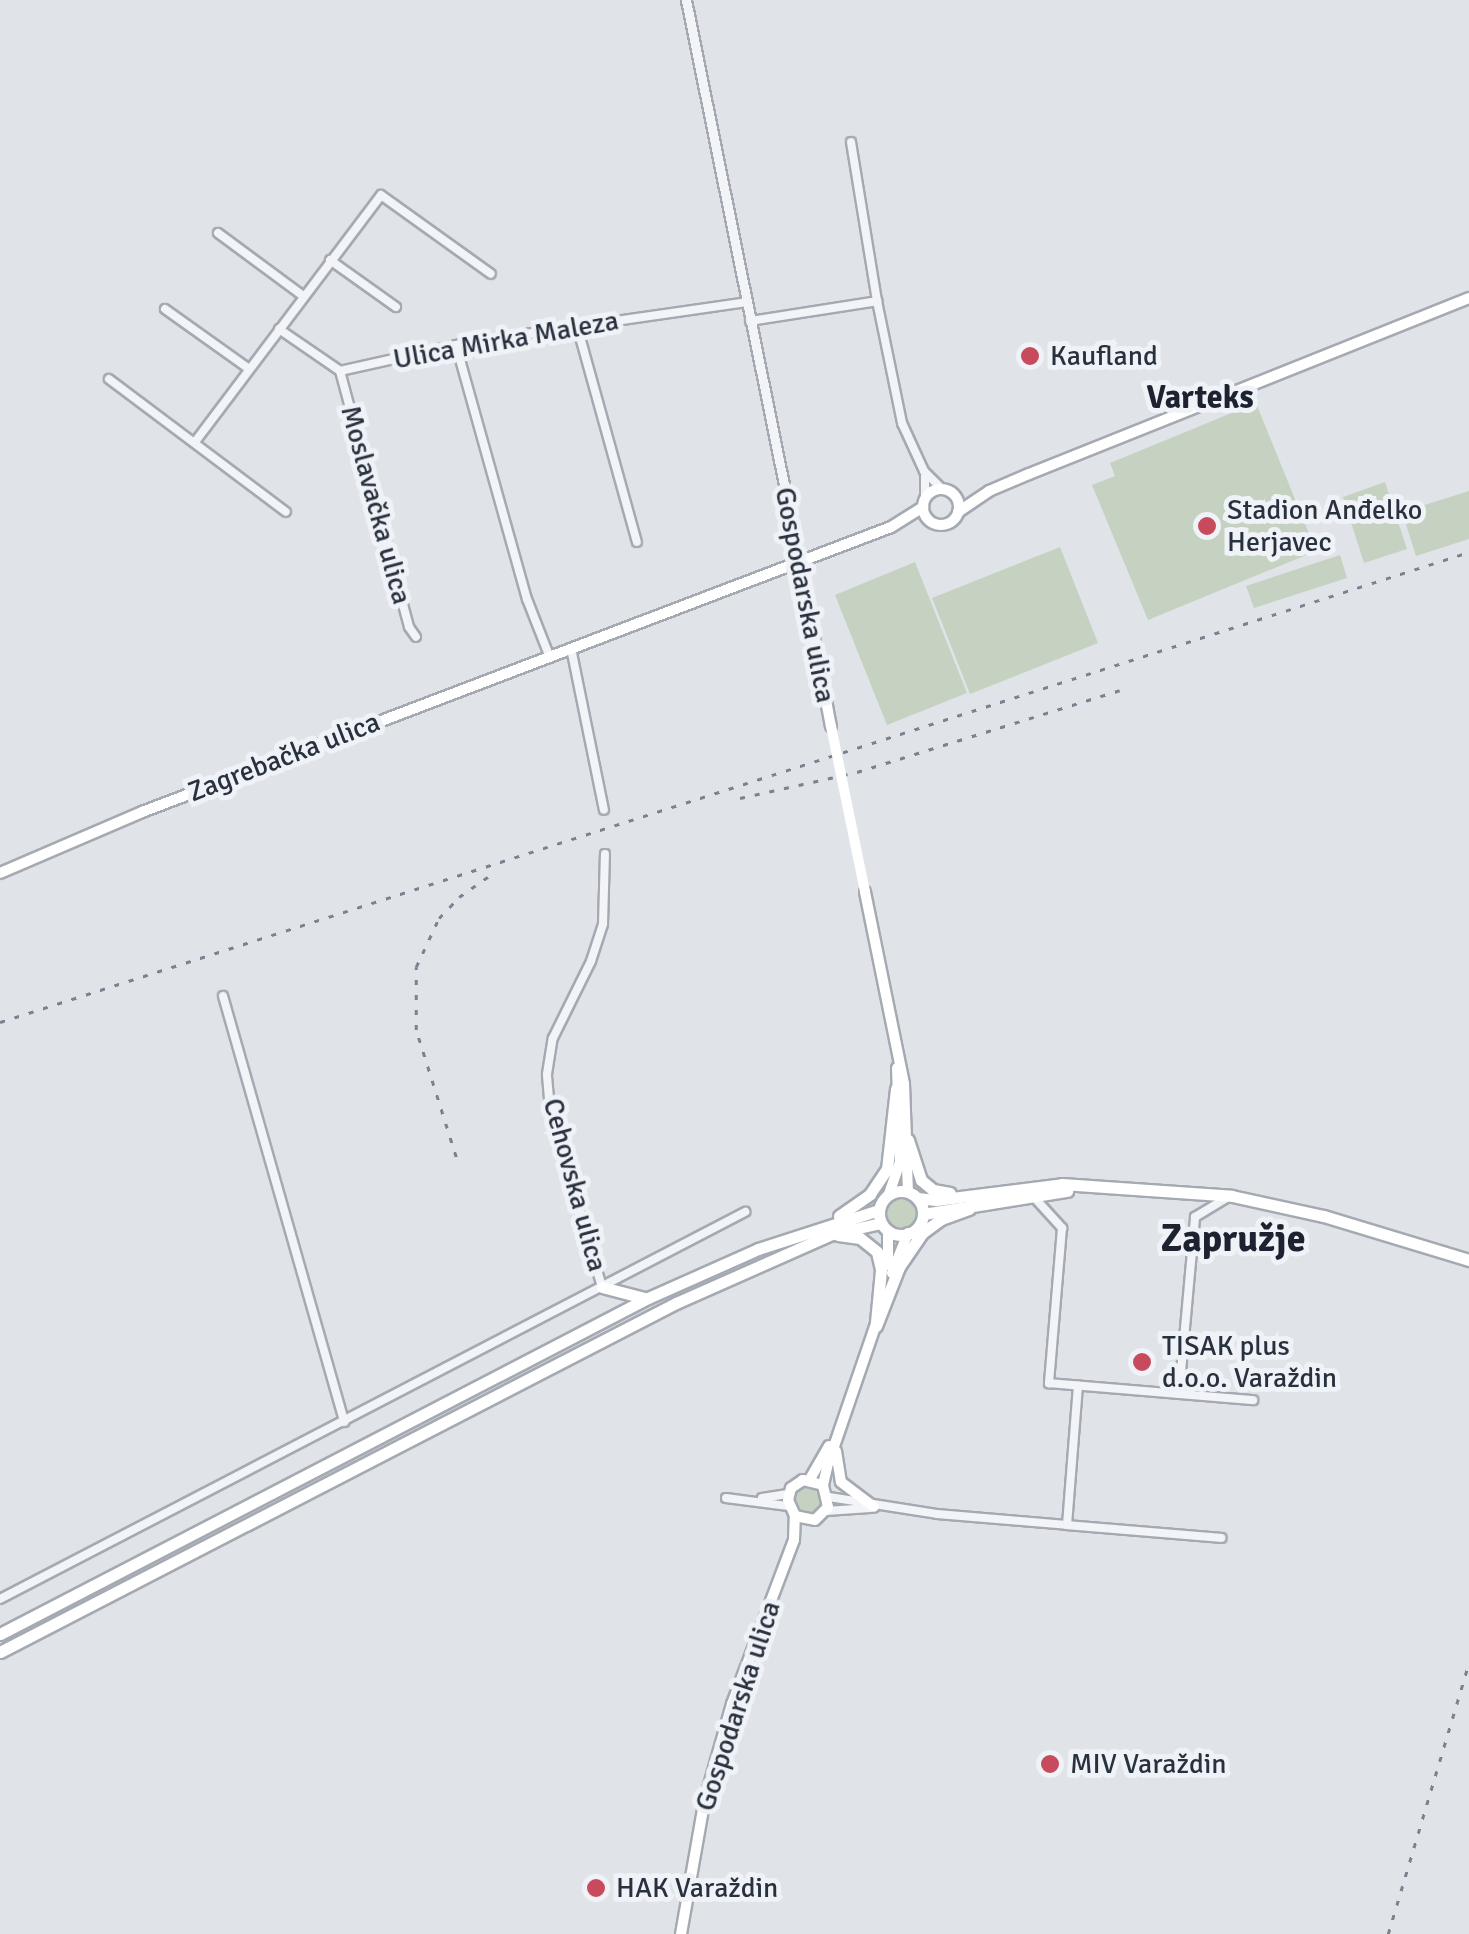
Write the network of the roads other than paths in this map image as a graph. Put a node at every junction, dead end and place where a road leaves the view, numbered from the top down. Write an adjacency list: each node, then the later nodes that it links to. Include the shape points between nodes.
1 (686, 0): 9 (street, Gospodarska ulica)
2 (851, 142): 8 (street)
3 (218, 234): 6 (street)
4 (330, 260): 5 (street, via 383,195); 6 (street); 10 (street)
5 (490, 274)
6 (303, 296): 14 (street)
7 (1469, 298): 21 (main road, Zagrebačka ulica)
8 (878, 301): 12 (street); 20 (street, via 902,422)
9 (746, 302): 12 (street, Gospodarska ulica); 13 (street, Ulica Mirka Maleza)
10 (396, 307)
11 (165, 309): 16 (street)
12 (750, 321): 29 (street, Gospodarska ulica)
13 (577, 326): 15 (street, Ulica Mirka Maleza); 28 (street)
14 (278, 330): 16 (street); 17 (street)
15 (456, 345): 17 (street, Ulica Mirka Maleza); 32 (street)
16 (249, 369): 19 (street)
17 (340, 371): 30 (street, Moslavačka ulica)
18 (109, 379): 19 (street)
19 (195, 442): 24 (street)
20 (924, 471): 22 (street); 23 (street)
21 (989, 490): 22 (main road, Zagrebačka ulica); 25 (main road, Zagrebačka ulica)
22 (947, 492): 23 (main road, Zagrebačka ulica); 25 (main road)
23 (924, 502): 26 (main road); 27 (main road, Zagrebačka ulica)
24 (286, 512)
25 (958, 512): 26 (main road, Zagrebačka ulica, via 948,524)
26 (932, 524): 27 (main road, Zagrebačka ulica)
27 (891, 527): 29 (main road, Zagrebačka ulica)
28 (636, 542)
29 (799, 559): 31 (main road, Zagrebačka ulica); 37 (main road, Gospodarska ulica, bridge)
30 (416, 637)
31 (571, 646): 32 (main road, Zagrebačka ulica); 33 (street)
32 (549, 655): 35 (main road, Zagrebačka ulica)
33 (604, 810)
34 (605, 854): 53 (street, Cehovska ulica, via 603,924 553,1038 547,1074 550,1110)
35 (0, 873)
36 (223, 996): 60 (street)
37 (898, 1061): 38 (main road); 39 (main road, Gospodarska ulica)
38 (896, 1089): 41 (main road, via 900,1162); 50 (main road, via 887,1169)
39 (908, 1140): 42 (main road, via 925,1184); 43 (main road, Gospodarska ulica)
40 (1128, 1187): 42 (main road, via 1062,1184); 44 (main road); 45 (main road)
41 (888, 1194): 43 (main road); 49 (main road)
42 (969, 1194): 43 (main road)
43 (913, 1195): 48 (main road)
44 (1032, 1195): 46 (main road); 57 (street, via 1062,1228 1050,1383)
45 (1232, 1196): 52 (main road); 58 (street, via 1195,1217)
46 (982, 1202): 48 (main road); 56 (main road, via 922,1233 899,1267)
47 (745, 1212): 53 (street, Cehovska ulica)
48 (923, 1214): 51 (main road)
49 (883, 1221): 50 (main road); 51 (main road); 55 (main road)
50 (829, 1229): 54 (main road, via 758,1248); 56 (main road, via 860,1238 877,1252); 75 (main road)
51 (908, 1234): 55 (main road)
52 (1469, 1260)
53 (602, 1287): 54 (main road); 60 (street, Cehovska ulica)
54 (648, 1298): 74 (main road)
55 (883, 1300): 56 (main road)
56 (876, 1326): 61 (main road)
57 (1078, 1385): 58 (street); 70 (street)
58 (1179, 1394): 59 (street)
59 (1254, 1400)
60 (344, 1422): 73 (street, Cehovska ulica)
61 (836, 1432): 62 (main road); 63 (main road); 67 (main road, via 841,1482)
62 (810, 1479): 63 (main road); 66 (main road, via 796,1482)
63 (823, 1485): 64 (main road)
64 (829, 1497): 67 (street, Gospodarska ulica); 68 (main road)
65 (726, 1498): 66 (street)
66 (791, 1505): 69 (main road); 72 (main road, Gospodarska ulica)
67 (874, 1507): 68 (street, Gospodarska ulica); 70 (street, Gospodarska ulica)
68 (826, 1511): 69 (main road, Gospodarska ulica)
69 (808, 1521): 72 (main road, Gospodarska ulica)
70 (1067, 1526): 71 (street, Gospodarska ulica)
71 (1221, 1538)
72 (794, 1540): 76 (main road, Gospodarska ulica, via 732,1704 700,1820)
73 (0, 1599)
74 (0, 1634)
75 (0, 1652)
76 (680, 1934)

